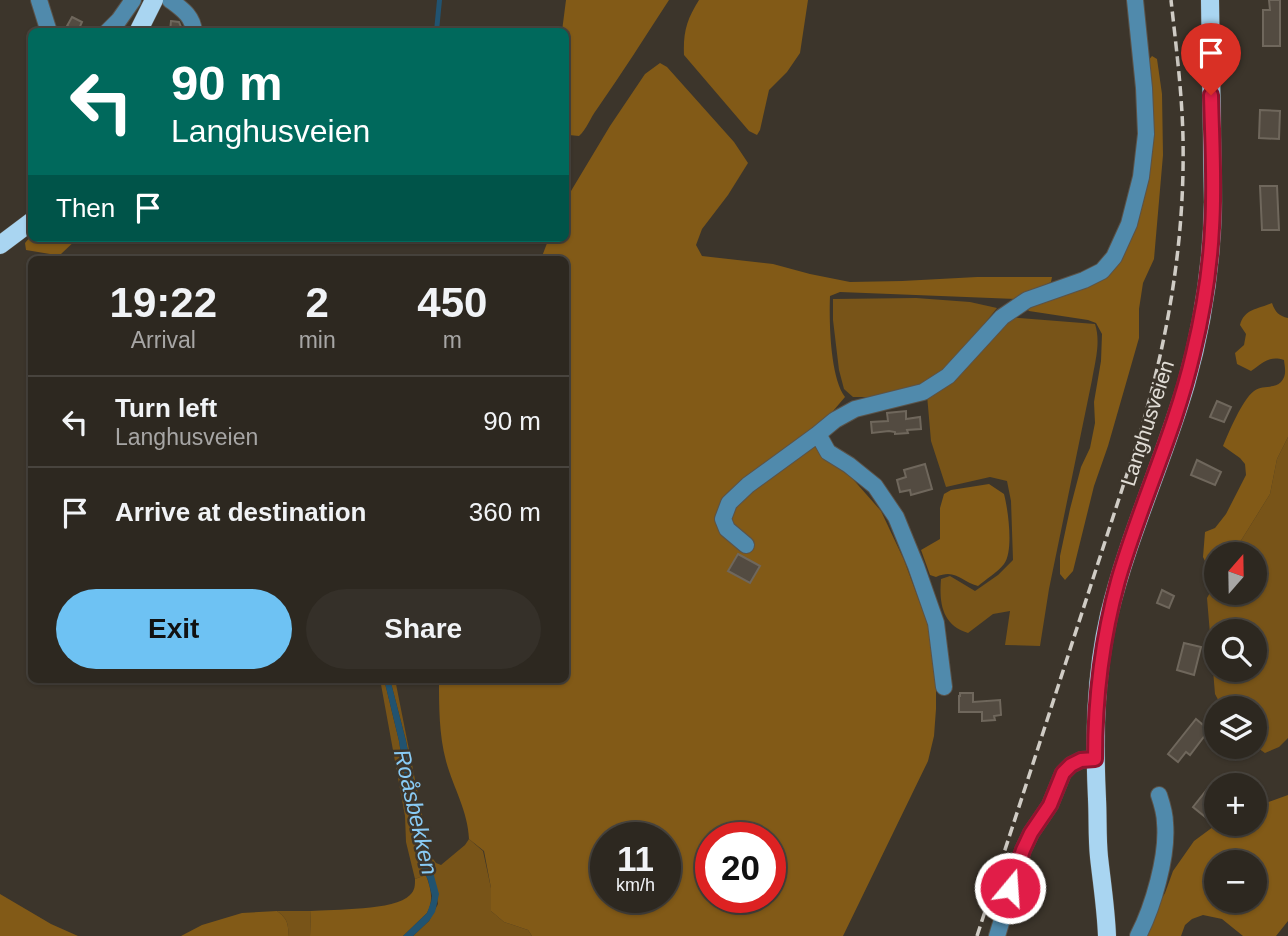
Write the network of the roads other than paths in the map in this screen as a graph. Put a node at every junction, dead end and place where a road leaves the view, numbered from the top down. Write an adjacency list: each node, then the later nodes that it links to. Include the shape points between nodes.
1 (39, 0): 7 (street)
2 (133, 0): 8 (street)
3 (154, 0): 9 (main road)
4 (170, 0): 10 (street, via 190,16)
5 (1135, 0): 13 (street, via 1146,134 1129,224 1114,257 1102,271 1027,300 1002,317 948,376 923,392 855,409)
6 (1210, 0): 16 (main road, Langhusveien, via 1213,202 1207,284 1185,385 1109,615 1097,696)
7 (48, 28)
8 (111, 28)
9 (140, 28)
10 (194, 28)
11 (28, 224): 12 (main road)
12 (0, 245)
13 (818, 434): 14 (street, via 729,503 723,519 727,529); 15 (street, via 828,452 875,486 896,517 936,624)
14 (746, 545)
15 (944, 687)
16 (1095, 759): 18 (main road, Langhusveien); 19 (street, via 1081,760 1063,773 1023,850)
17 (1159, 795): 22 (street, via 1166,835 1153,904)
18 (1099, 855): 20 (main road, Langhusveien); 21 (main road, Langhusveien)
19 (997, 936)
20 (1098, 936)
21 (1107, 936)
22 (1138, 936)

